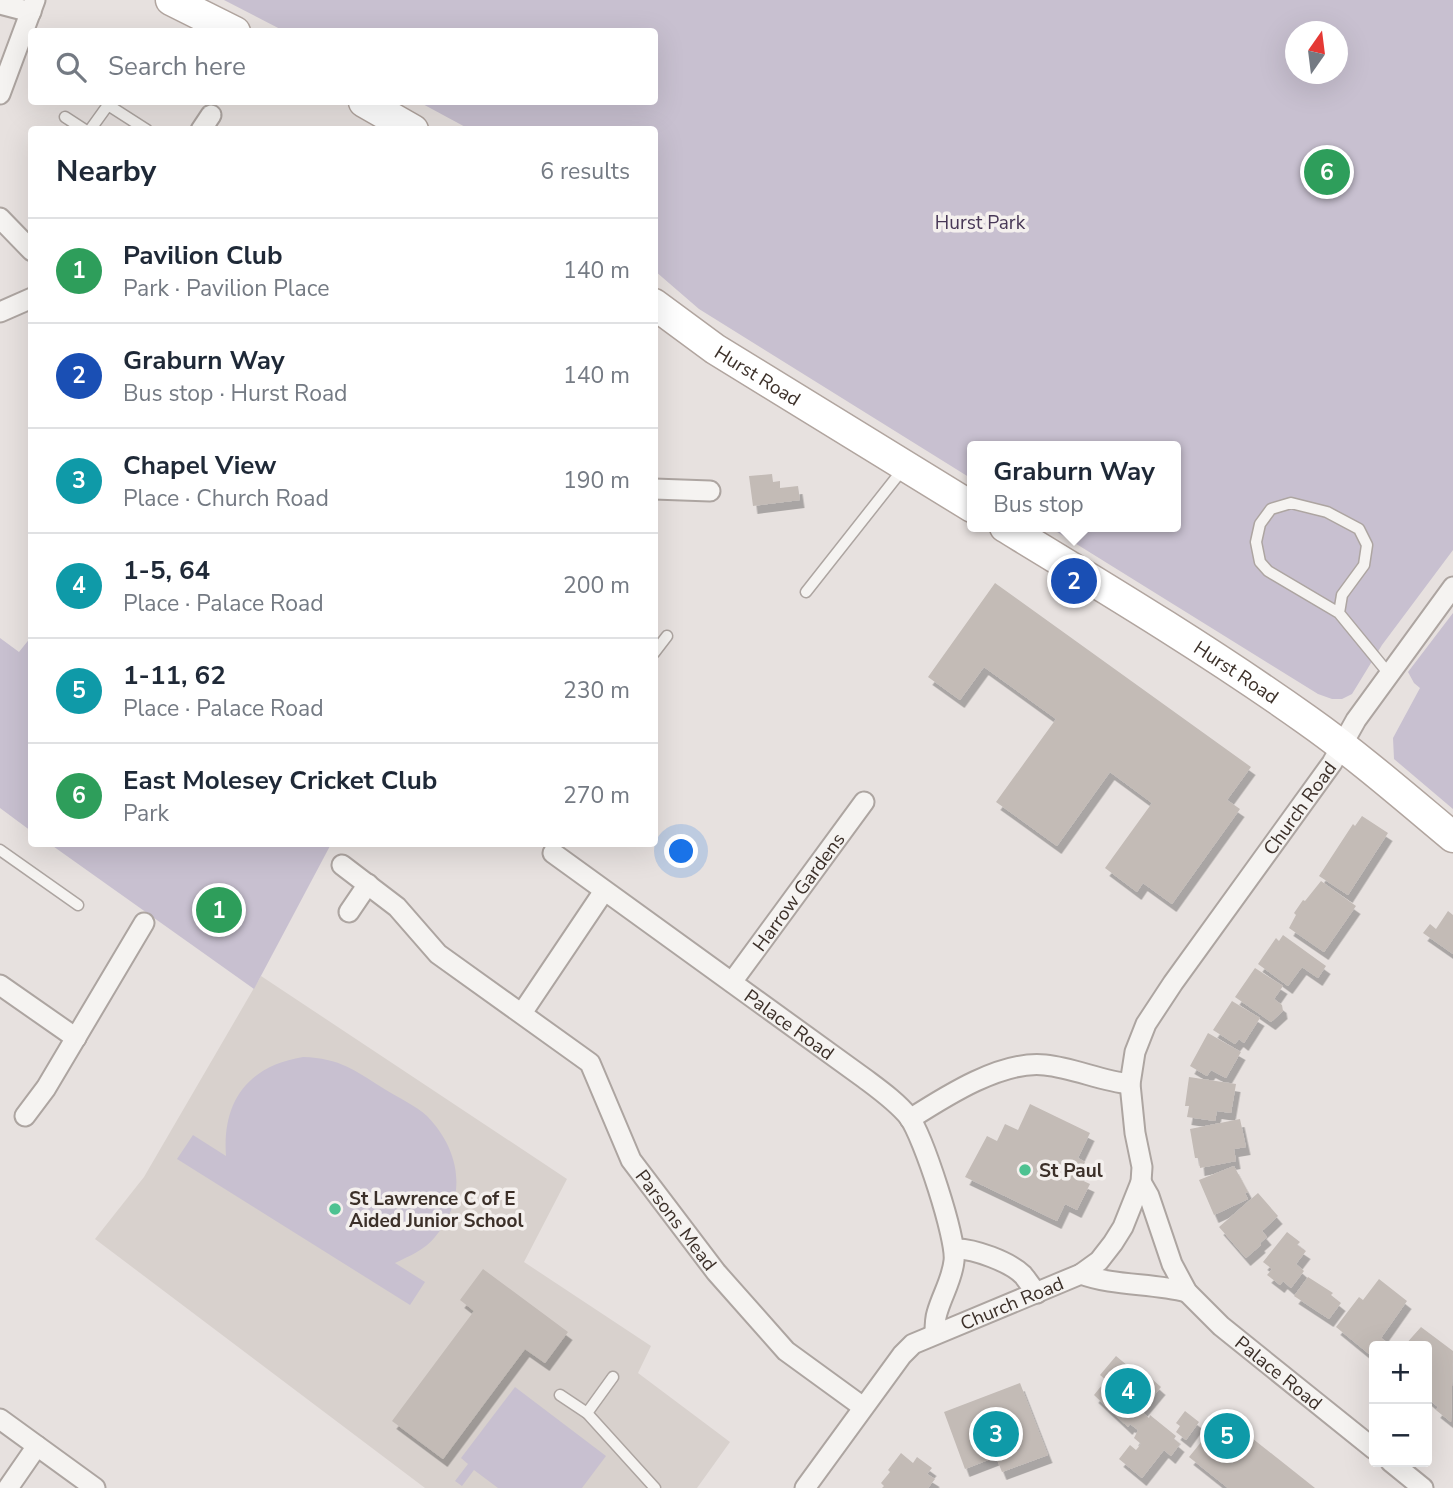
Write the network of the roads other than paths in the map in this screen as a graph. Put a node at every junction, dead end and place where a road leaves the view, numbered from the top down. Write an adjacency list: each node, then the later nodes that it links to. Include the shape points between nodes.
1 (171, 0): 4 (main road)
2 (0, 4): 3 (street)
3 (33, 6): 5 (street)
4 (227, 28)
5 (0, 94)
6 (108, 105): 12 (lane)
7 (108, 105): 11 (lane)
8 (369, 105): 13 (main road)
9 (65, 117): 10 (lane)
10 (81, 126)
11 (91, 126)
12 (141, 126)
13 (406, 126)
14 (0, 218): 15 (street)
15 (28, 247)
16 (28, 300): 18 (street)
17 (658, 307): 19 (main road, Hurst Road, via 715,349)
18 (0, 312)
19 (905, 466): 22 (main road, Hurst Road); 25 (lane)
20 (658, 489): 21 (street)
21 (710, 491)
22 (967, 504)
23 (1013, 532): 30 (main road, Hurst Road, via 1194,644)
24 (1453, 587): 29 (street, Church Road)
25 (806, 592)
26 (1339, 613): 26 (lane, via 1260,562 1256,542 1260,524 1271,509 1291,502 1327,512 1359,529 1367,545 1364,565 1342,595); 29 (lane)
27 (667, 636): 28 (lane)
28 (658, 648)
29 (1389, 674): 30 (street, Church Road)
30 (1342, 746): 32 (main road, Hurst Road); 45 (street, Church Road, via 1146,1024)
31 (864, 802): 41 (street, Harrow Gardens)
32 (1453, 837)
33 (0, 850): 38 (lane)
34 (553, 853): 37 (street, Palace Road)
35 (342, 865): 36 (street, Parsons Mead)
36 (368, 884): 39 (street); 43 (street, Parsons Mead, via 397,907 438,954)
37 (604, 891): 41 (street, Palace Road); 43 (street)
38 (78, 905)
39 (349, 912)
40 (144, 923): 44 (street)
41 (732, 982): 47 (street, Palace Road, via 892,1100)
42 (0, 985): 44 (street)
43 (522, 1013): 56 (street, Parsons Mead, via 590,1063 631,1160 725,1282 786,1351)
44 (76, 1038): 46 (street)
45 (1130, 1084): 47 (street, via 1032,1064 967,1084); 48 (street, Church Road)
46 (25, 1116)
47 (910, 1119): 49 (street, Palace Road)
48 (1141, 1182): 50 (street, Church Road, via 1114,1243); 51 (street, Palace Road)
49 (954, 1248): 52 (street, via 966,1248 1013,1268); 53 (street, Palace Road, via 952,1274 936,1314)
50 (1081, 1274): 51 (street); 52 (street, Church Road)
51 (1187, 1292): 59 (street, Palace Road, via 1221,1326)
52 (1037, 1293): 53 (street, Church Road)
53 (935, 1334): 56 (street, Church Road, via 902,1355)
54 (613, 1377): 57 (lane)
55 (560, 1395): 57 (lane)
56 (863, 1407): 65 (street, Church Road)
57 (587, 1413): 64 (lane)
58 (0, 1419): 60 (street)
59 (1369, 1445)
60 (37, 1446): 62 (street); 63 (street)
61 (1397, 1467): 66 (street)
62 (8, 1488)
63 (94, 1488)
64 (655, 1488)
65 (805, 1488)
66 (1423, 1488)

